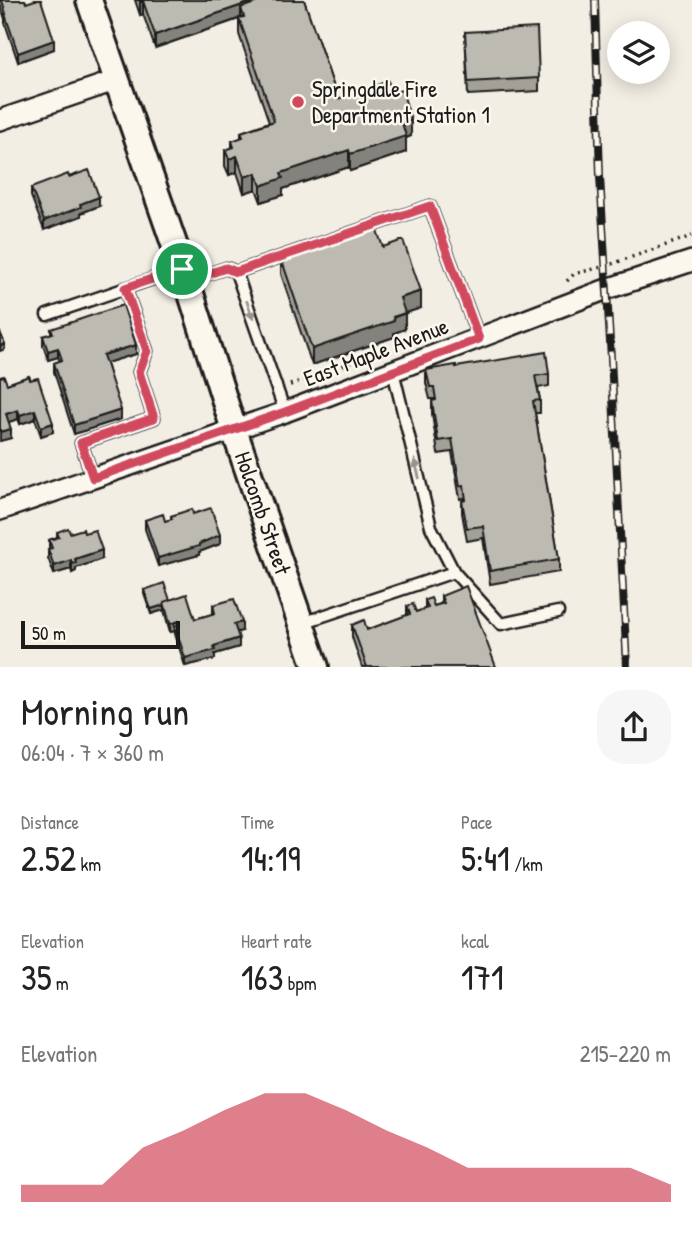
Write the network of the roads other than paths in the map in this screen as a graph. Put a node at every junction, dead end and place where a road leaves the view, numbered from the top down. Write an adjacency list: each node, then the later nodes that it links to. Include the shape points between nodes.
1 (89, 0): 2 (street, Holcomb Street)
2 (117, 80): 3 (street); 6 (street, Holcomb Street)
3 (0, 120)
4 (692, 261): 9 (street, East Maple Avenue)
5 (236, 272): 6 (lane, via 226,268); 9 (lane, via 430,206); 11 (lane, one-way to 11)
6 (184, 275): 7 (lane); 12 (street, Holcomb Street)
7 (125, 288): 8 (lane); 13 (lane, via 147,351 139,372 154,418 81,443)
8 (47, 315)
9 (479, 339): 10 (street, East Maple Avenue)
10 (393, 371): 11 (street, East Maple Avenue); 15 (lane, one-way to 10, via 431,527)
11 (285, 412): 12 (street, East Maple Avenue)
12 (234, 429): 13 (street, East Maple Avenue); 17 (street, Holcomb Street)
13 (93, 478): 14 (street, East Maple Avenue)
14 (0, 510)
15 (454, 572): 16 (lane, via 501,624); 17 (lane)
16 (558, 612)
17 (301, 624): 18 (street, Holcomb Street)
18 (316, 667)

